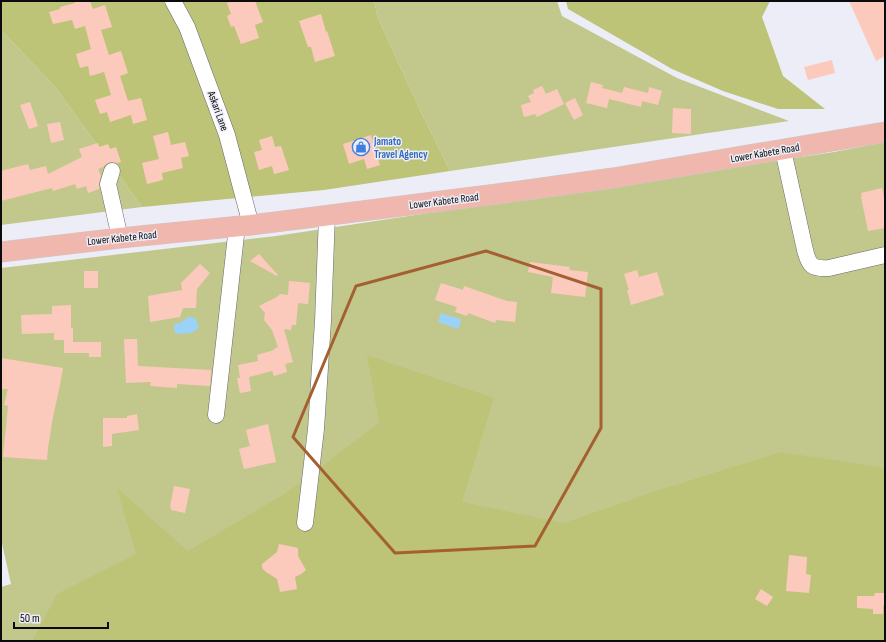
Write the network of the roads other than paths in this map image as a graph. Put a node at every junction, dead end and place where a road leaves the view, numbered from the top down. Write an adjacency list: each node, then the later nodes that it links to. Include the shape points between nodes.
1 (173, 1): 6 (street, Askari Lane, via 187,27 227,135)
2 (885, 132): 3 (main road, Lower Kabete Road)
3 (784, 150): 5 (main road, Lower Kabete Road, via 613,178); 9 (street, via 807,260 810,264 814,267 829,268)
4 (112, 171): 7 (street, via 108,184)
5 (327, 215): 6 (main road, Lower Kabete Road); 11 (street, via 316,429)
6 (244, 225): 7 (main road, Lower Kabete Road); 10 (street)
7 (120, 238): 8 (main road, Lower Kabete Road)
8 (1, 252)
9 (885, 255)
10 (216, 415)
11 (304, 523)

